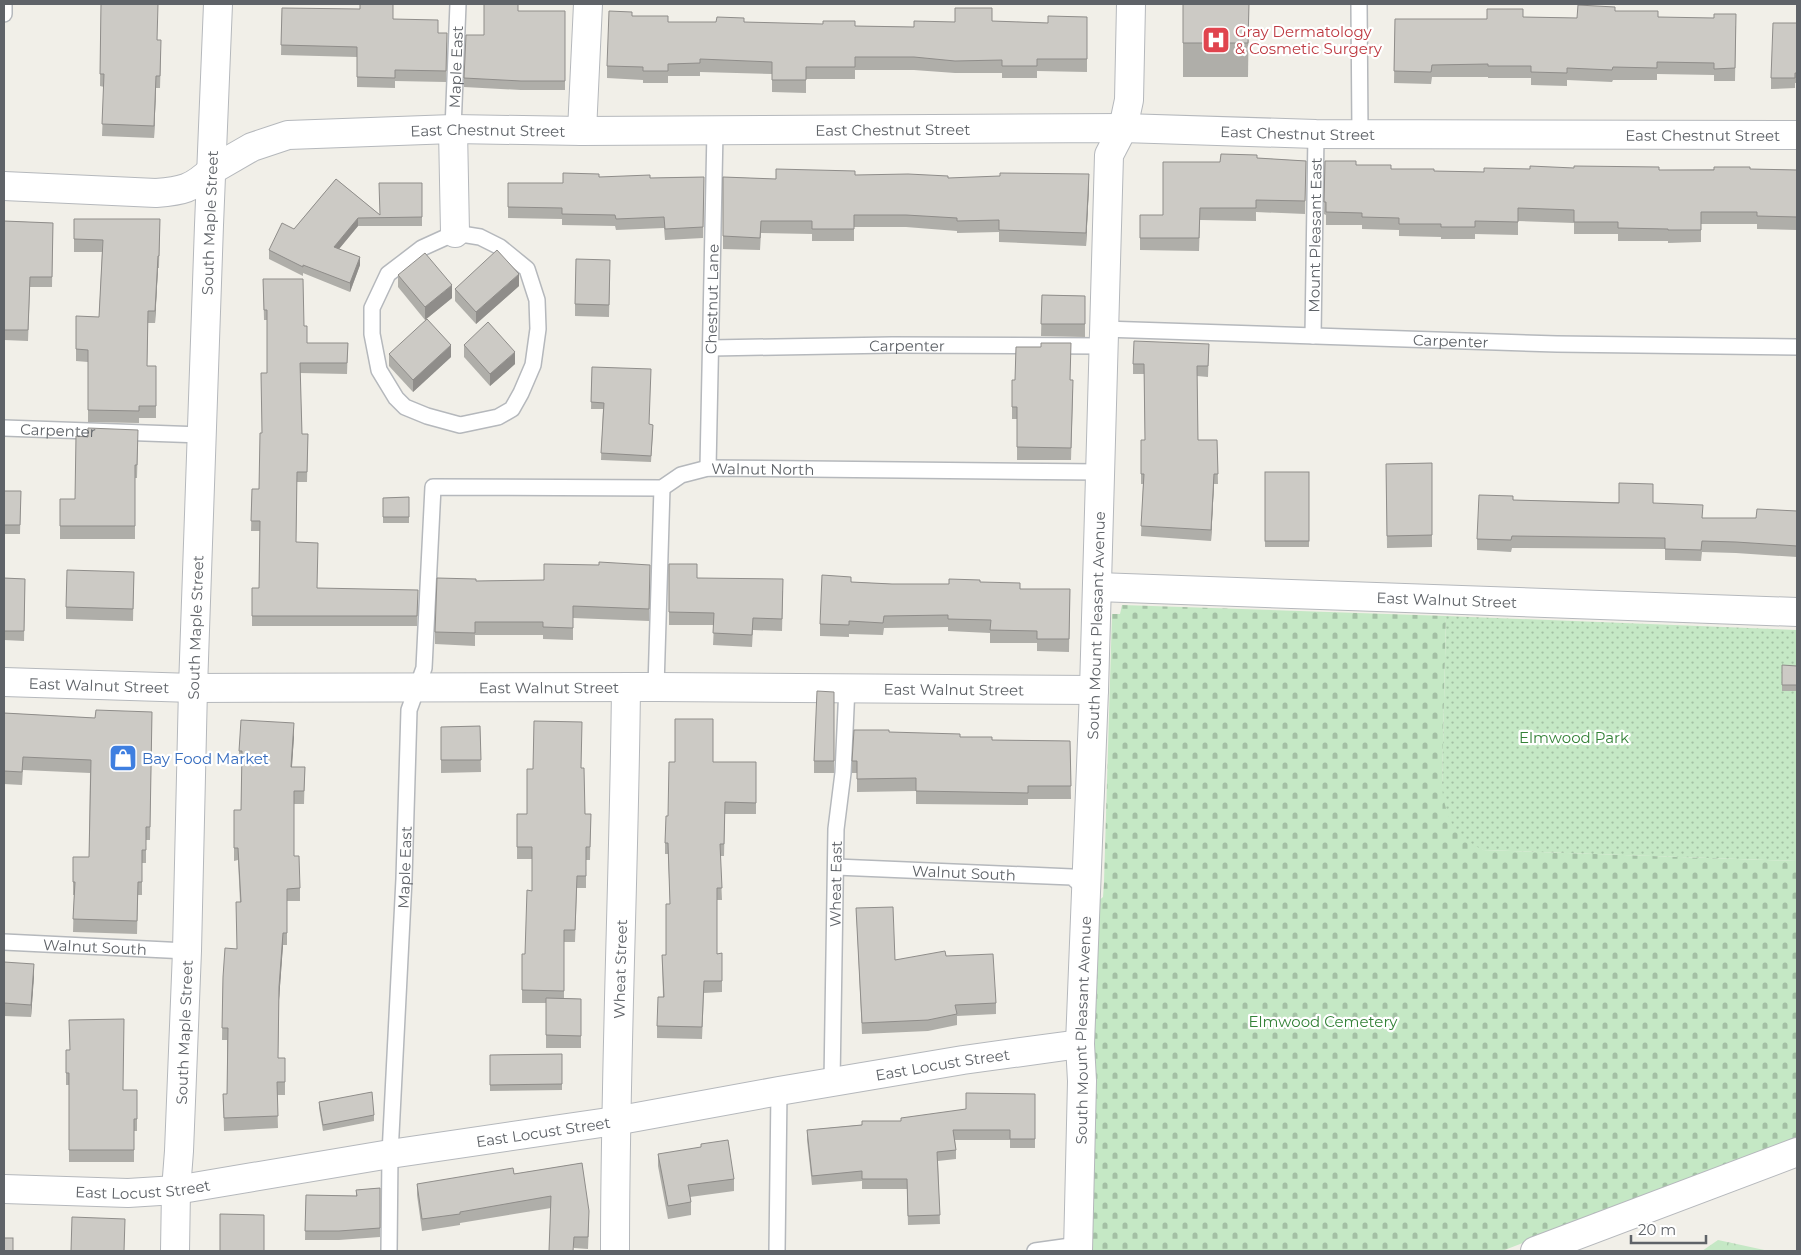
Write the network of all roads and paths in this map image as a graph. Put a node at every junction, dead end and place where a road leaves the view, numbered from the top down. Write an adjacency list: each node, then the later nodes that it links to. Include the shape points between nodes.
1 (4, 4): 7 (lane)
2 (218, 4): 15 (street, South Maple Street)
3 (458, 4): 9 (lane, Maple East)
4 (588, 4): 10 (street)
5 (1131, 4): 8 (street, South Mount Pleasant Avenue, via 1129,100)
6 (1359, 4): 12 (lane)
7 (4, 14)
8 (1123, 128): 11 (street, East Chestnut Street); 13 (street, East Chestnut Street); 19 (street, South Mount Pleasant Avenue, via 1108,154)
9 (453, 130): 10 (street, East Chestnut Street); 15 (street, East Chestnut Street, via 288,135 252,148); 17 (street)
10 (582, 131): 11 (street, East Chestnut Street)
11 (715, 131): 21 (lane, Chestnut Lane)
12 (1360, 133): 13 (street, East Chestnut Street); 14 (street, East Chestnut Street)
13 (1316, 134): 18 (lane, Mount Pleasant East)
14 (1797, 135)
15 (212, 170): 16 (street, East Chestnut Street, via 180,191 156,193); 23 (street, South Maple Street)
16 (4, 186)
17 (454, 233): 17 (lane, via 422,248 388,274 372,308 372,334 379,370 401,403 427,416 460,425 498,418 512,409 533,365 538,329 537,300 527,270 494,244 480,237)
18 (1313, 336): 19 (lane, Carpenter); 20 (lane, Carpenter)
19 (1103, 337): 21 (lane, Carpenter); 25 (street, South Mount Pleasant Avenue)
20 (1797, 347)
21 (711, 348): 24 (lane, Chestnut Lane)
22 (4, 428): 23 (lane, Carpenter)
23 (202, 435): 32 (street, South Maple Street)
24 (708, 468): 25 (lane, Walnut North); 26 (lane, Walnut North, via 682,475)
25 (1099, 472): 27 (street, South Mount Pleasant Avenue)
26 (662, 488): 31 (lane); 33 (lane, Maple East, via 433,487 424,668)
27 (1097, 587): 28 (street, East Walnut Street); 35 (street, South Mount Pleasant Avenue)
28 (1797, 612)
29 (4, 682): 32 (street, East Walnut Street)
30 (626, 687): 31 (street, East Walnut Street); 33 (street, East Walnut Street); 43 (street, Wheat Street)
31 (656, 687): 34 (street, East Walnut Street)
32 (193, 688): 33 (street, East Walnut Street); 39 (street, South Maple Street)
33 (417, 688): 45 (lane, Maple East, via 409,710)
34 (847, 688): 35 (street, East Walnut Street); 36 (lane, Wheat East)
35 (1094, 690): 37 (street, South Mount Pleasant Avenue)
36 (836, 867): 37 (lane, Walnut South, via 1072,877); 41 (lane, Wheat East)
37 (1087, 890): 40 (street, South Mount Pleasant Avenue)
38 (4, 942): 39 (lane, Walnut South)
39 (187, 951): 47 (street, South Maple Street)
40 (1080, 1044): 41 (street, East Locust Street); 48 (street, South Mount Pleasant Avenue)
41 (832, 1082): 42 (street, East Locust Street)
42 (779, 1091): 43 (street, East Locust Street); 52 (lane)
43 (615, 1121): 45 (street, East Locust Street); 51 (street, Wheat Street)
44 (1797, 1152): 54 (street)
45 (390, 1154): 47 (street, East Locust Street); 50 (lane, Maple East)
46 (4, 1189): 47 (street, East Locust Street, via 128,1193)
47 (176, 1190): 49 (street, South Maple Street)
48 (1078, 1248): 53 (lane)
49 (175, 1251)
50 (389, 1251)
51 (615, 1251)
52 (777, 1251)
53 (1035, 1251)
54 (1535, 1251)

